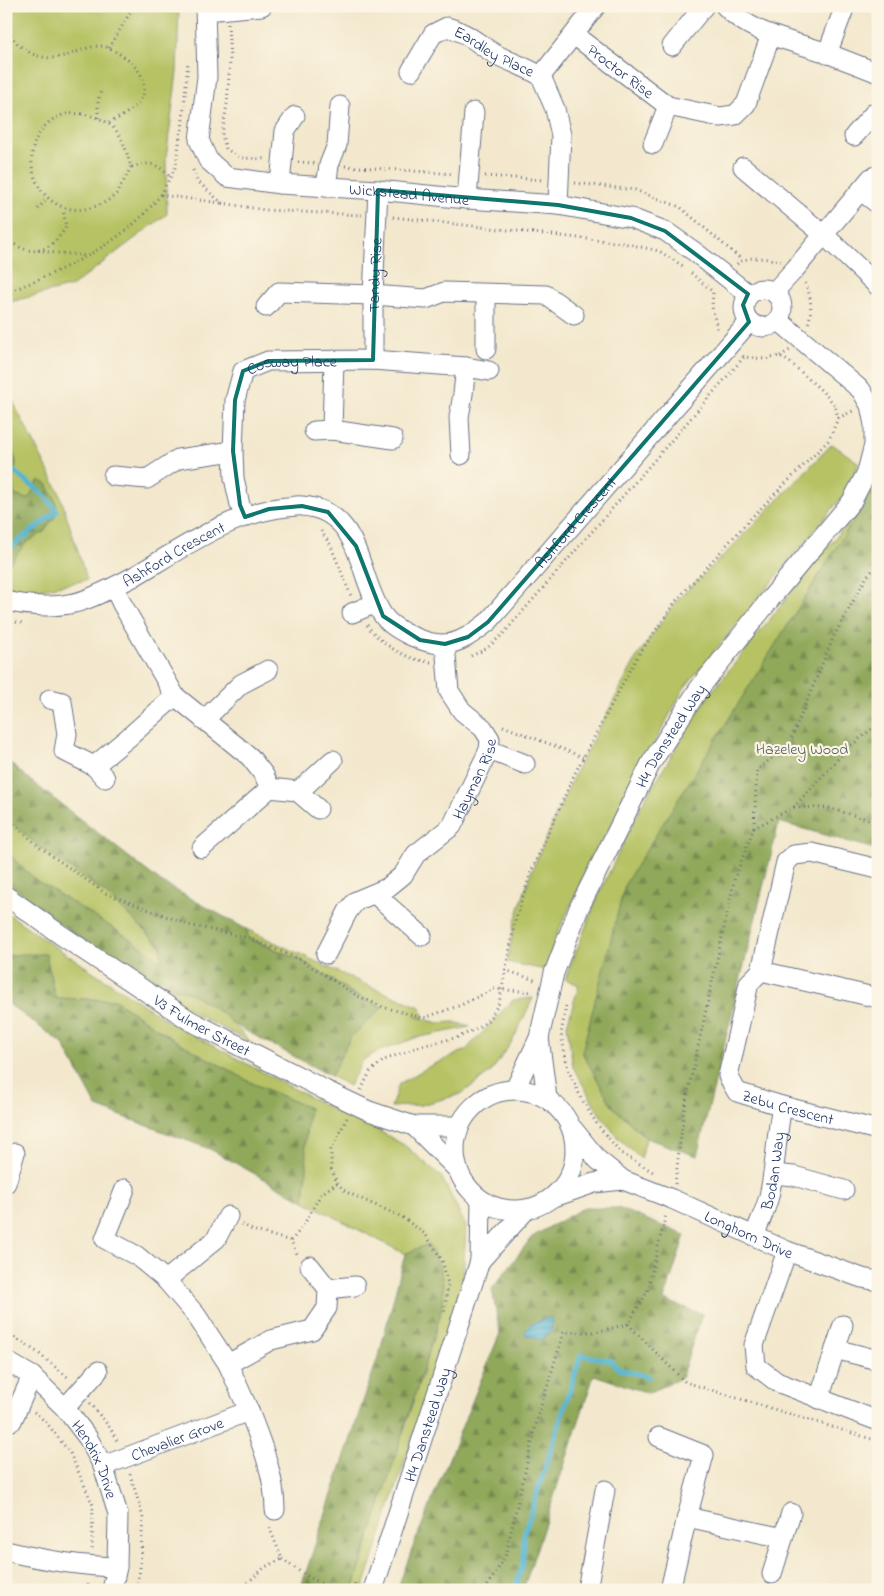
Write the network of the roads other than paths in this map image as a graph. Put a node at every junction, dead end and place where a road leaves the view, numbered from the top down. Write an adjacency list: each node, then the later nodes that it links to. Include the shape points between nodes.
1 (262, 6): 6 (street)
2 (596, 6): 7 (street)
3 (704, 6): 9 (street)
4 (725, 6): 8 (street, via 732,14)
5 (845, 6): 10 (street)
6 (206, 9): 23 (street, Wickstead Avenue, via 207,77 199,140 208,160 227,177)
7 (574, 35): 13 (street); 15 (street, Proctor Rise)
8 (771, 35): 10 (street); 15 (street, Proctor Rise, via 746,104 735,115 720,117)
9 (672, 46)
10 (827, 54): 12 (street)
11 (410, 71): 13 (street, Eardley Place, via 433,34 447,27 461,31 496,54)
12 (878, 73)
13 (541, 76): 29 (street, via 556,109 561,135)
14 (340, 106): 24 (street, via 337,145 329,165)
15 (668, 106): 20 (street, Proctor Rise)
16 (474, 112): 27 (street)
17 (875, 112): 19 (street)
18 (295, 116): 23 (street, via 285,130)
19 (854, 136)
20 (653, 144)
21 (743, 167): 30 (street)
22 (878, 175): 26 (street)
23 (280, 184): 24 (street, Wickstead Avenue)
24 (326, 187): 25 (street, Wickstead Avenue)
25 (378, 190): 27 (street, Wickstead Avenue); 35 (street, Tandy Rise)
26 (861, 191): 28 (street); 30 (street)
27 (467, 199): 29 (street, Wickstead Avenue)
28 (878, 204)
29 (558, 205): 34 (street, Wickstead Avenue, via 631,218 665,231)
30 (824, 235): 31 (street); 32 (street)
31 (878, 286)
32 (774, 292): 34 (street, via 758,288); 38 (street, via 782,308)
33 (486, 294): 35 (street, via 444,292 426,299); 37 (street, via 546,295); 40 (street)
34 (748, 294): 39 (street, via 743,312)
35 (373, 295): 36 (street, via 279,292); 42 (street, Tandy Rise)
36 (266, 307)
37 (574, 315)
38 (778, 320): 39 (street, via 768,327); 73 (street, H4 Dansteed Way, via 861,390 870,405 874,445 867,472 852,501 698,690 651,763 579,908 554,973)
39 (750, 322): 54 (street, Ashford Crescent, via 737,350 488,622 468,637)
40 (486, 349)
41 (334, 360): 42 (street, Cosway Place); 45 (street, via 323,431); 46 (street, Cosway Place, via 268,361 243,371 235,400)
42 (373, 360): 43 (street, Cosway Place)
43 (466, 367): 44 (street, Cosway Place); 47 (street, via 459,417)
44 (489, 371)
45 (393, 438)
46 (233, 451): 48 (street, via 178,459 147,479); 49 (street, Cosway Place, via 234,478)
47 (461, 455)
48 (113, 476)
49 (245, 517): 50 (street, Ashford Crescent, via 212,531); 52 (street, Ashford Crescent, via 269,509 302,506 328,512 344,526 356,546)
50 (114, 587): 51 (street, Ashford Crescent, via 74,603 30,606); 56 (street)
51 (6, 602)
52 (376, 603): 53 (street); 54 (street, Ashford Crescent, via 383,616 398,629 420,640)
53 (355, 612)
54 (445, 644): 59 (street, Hayman Rise, via 449,692 462,711 483,728 490,739)
55 (268, 670): 58 (street, via 241,684)
56 (175, 696): 57 (street, via 129,737 100,772 64,752 67,734 62,702); 58 (street)
57 (50, 699)
58 (204, 720): 62 (street, via 250,757)
59 (489, 750): 61 (street); 67 (street, Hayman Rise, via 452,826 416,854 403,875)
60 (333, 760): 63 (street)
61 (525, 764)
62 (270, 788): 63 (street); 65 (street)
63 (297, 790): 64 (street)
64 (318, 809)
65 (202, 848)
66 (878, 870): 71 (street, via 812,853 794,855 786,862)
67 (375, 894): 69 (street); 70 (street, Hayman Rise, via 356,901)
68 (6, 896): 77 (street, V3 Fulmer Street, bridge, via 190,1020 325,1090)
69 (422, 936)
70 (326, 954)
71 (761, 971): 72 (street); 76 (street, Zebu Crescent, via 749,983 728,1076 737,1092)
72 (878, 998)
73 (539, 1038): 74 (street, H4 Dansteed Way); 75 (street, H4 Dansteed Way)
74 (515, 1089): 75 (street); 78 (street, via 494,1093 476,1104)
75 (547, 1098): 79 (street, via 562,1111)
76 (782, 1106): 80 (street, Zebu Crescent); 83 (street, Bodan Way)
77 (414, 1126): 78 (street, V3 Fulmer Street); 82 (street, V3 Fulmer Street)
78 (459, 1126): 82 (street, via 455,1140)
79 (572, 1128): 84 (street, Longhorn Drive, via 598,1160); 88 (street, via 576,1144 571,1174)
80 (878, 1130)
81 (15, 1153): 85 (street)
82 (458, 1170): 89 (street, via 467,1187)
83 (773, 1174): 87 (street, via 794,1176); 92 (street, Bodan Way, via 769,1198)
84 (623, 1180): 88 (street, Longhorn Drive, via 594,1182); 92 (street, Longhorn Drive)
85 (6, 1183)
86 (126, 1189): 96 (street, via 105,1239 137,1256)
87 (844, 1190)
88 (552, 1198): 90 (street)
89 (481, 1200): 90 (street, via 511,1210); 94 (street, H4 Dansteed Way)
90 (527, 1209): 94 (street, H4 Dansteed Way)
91 (228, 1216): 96 (street, via 216,1239)
92 (754, 1236): 93 (street, Longhorn Drive)
93 (787, 1251): 97 (street, Longhorn Drive); 107 (street, via 754,1345 756,1366 777,1382)
94 (480, 1261): 123 (street, H4 Dansteed Way)
95 (310, 1266): 99 (street)
96 (166, 1280): 104 (street, via 196,1315)
97 (878, 1281)
98 (355, 1286): 99 (street)
99 (328, 1289): 104 (street, via 327,1308 312,1330 271,1340)
100 (843, 1325): 101 (street)
101 (835, 1349): 102 (street); 107 (street)
102 (878, 1360)
103 (6, 1361): 106 (street, Hendrix Drive)
104 (228, 1364): 109 (street)
105 (98, 1371): 108 (street)
106 (32, 1376): 108 (street, Hendrix Drive); 110 (street, via 12,1421)
107 (819, 1399): 111 (street)
108 (65, 1408): 113 (street, Hendrix Drive, via 88,1438)
109 (250, 1410): 113 (street, Chevalier Grove); 115 (street, via 275,1495)
110 (6, 1419)
111 (878, 1420)
112 (659, 1437): 117 (street, via 704,1455)
113 (103, 1466): 120 (street, Hendrix Drive, via 118,1514)
114 (605, 1490): 124 (street)
115 (275, 1510)
116 (791, 1512): 118 (street)
117 (687, 1517): 118 (street); 125 (street)
118 (783, 1538): 121 (street)
119 (6, 1550): 120 (street, via 41,1559)
120 (117, 1566): 122 (street, Hendrix Drive)
121 (772, 1574)
122 (112, 1590)
123 (374, 1590)
124 (587, 1590)
125 (670, 1590)

